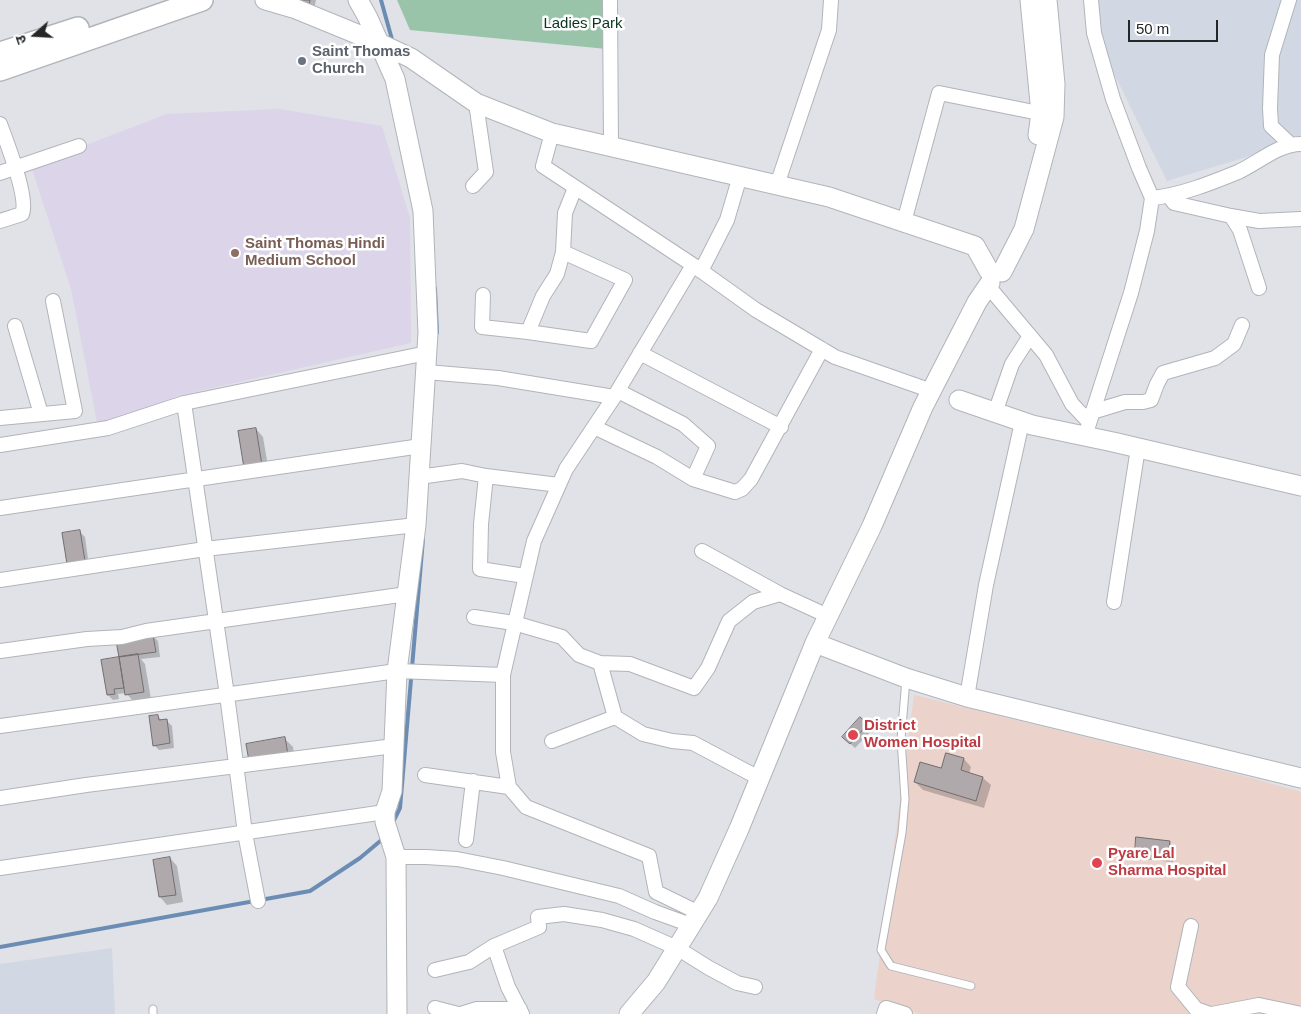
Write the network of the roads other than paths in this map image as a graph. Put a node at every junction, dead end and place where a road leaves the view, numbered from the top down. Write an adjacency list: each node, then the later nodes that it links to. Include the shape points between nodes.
1 (164, 0): 13 (main road)
2 (202, 0): 14 (main road)
3 (265, 0): 12 (street)
4 (358, 0): 11 (street)
5 (610, 0): 21 (street)
6 (831, 0): 25 (street, via 829,30)
7 (1030, 0): 16 (street)
8 (1047, 0): 16 (street, via 1055,84)
9 (1090, 0): 29 (street, via 1094,33 1113,100)
10 (1289, 0): 19 (street, via 1272,55 1270,108 1271,126)
11 (369, 9): 12 (street)
12 (379, 43): 15 (street, via 412,58); 45 (street, via 395,79 423,212)
13 (0, 53)
14 (0, 70)
15 (476, 103): 18 (street); 26 (street, via 486,172)
16 (1048, 115): 33 (street, via 939,93); 36 (street, via 1017,212)
17 (0, 124): 22 (street)
18 (552, 133): 21 (street); 27 (street, via 543,166)
19 (1296, 144): 28 (street, via 1238,171)
20 (79, 146): 22 (street)
21 (611, 147): 24 (street)
22 (15, 168): 23 (street); 32 (street, via 24,210 22,214)
23 (0, 173)
24 (740, 176): 25 (street); 35 (street, via 726,220)
25 (777, 185): 33 (street, via 829,197)
26 (473, 186)
27 (575, 188): 34 (street, via 565,214); 35 (street)
28 (1169, 196): 29 (street); 30 (street, via 1174,204)
29 (1152, 198): 56 (street, via 1131,293)
30 (1231, 216): 31 (street, via 1258,221); 37 (street, via 1240,230)
31 (1301, 219)
32 (0, 221)
33 (904, 222): 36 (street, via 975,246)
34 (563, 252): 42 (street, via 557,274 543,296); 42 (street, via 625,280 591,341)
35 (697, 268): 44 (street, via 756,310); 46 (street)
36 (992, 276): 43 (street); 48 (street)
37 (1259, 288)
38 (483, 295): 42 (street, via 482,327)
39 (52, 301): 53 (street, via 76,411)
40 (1242, 324): 56 (street, via 1234,344 1215,358 1163,374 1151,400 1125,402)
41 (15, 326): 53 (street)
42 (528, 332)
43 (1030, 336): 52 (street, via 1012,364); 56 (street, via 1046,355 1072,404)
44 (822, 350): 48 (street); 58 (street)
45 (427, 353): 47 (street); 51 (street)
46 (640, 354): 49 (street); 58 (street)
47 (431, 372): 49 (street); 60 (street)
48 (932, 392): 77 (street)
49 (616, 394): 57 (street); 65 (street, via 683,424 708,446)
50 (959, 400): 52 (street)
51 (184, 402): 59 (street, via 108,428); 64 (street)
52 (997, 413): 55 (street)
53 (41, 414): 54 (street)
54 (0, 418)
55 (1022, 422): 56 (street); 88 (street, via 988,577)
56 (1089, 423): 61 (street)
57 (594, 427): 65 (street, via 657,457); 66 (street)
58 (781, 427): 65 (street, via 742,489 735,492)
59 (0, 445)
60 (421, 446): 63 (street); 64 (street)
61 (1138, 448): 67 (street); 76 (street)
62 (486, 476): 63 (street, via 462,472); 66 (street); 72 (street, via 480,569)
63 (419, 477): 69 (street)
64 (195, 479): 68 (street); 70 (street)
65 (693, 479)
66 (559, 485): 72 (street, via 534,541)
67 (1301, 486)
68 (0, 508)
69 (416, 525): 70 (street); 74 (street)
70 (205, 548): 73 (street); 79 (street)
71 (702, 551): 75 (street)
72 (525, 576): 80 (street)
73 (0, 580)
74 (407, 594): 79 (street); 84 (street)
75 (780, 594): 77 (street); 83 (street, via 754,602 729,621 708,668 694,688 630,664)
76 (1114, 602)
77 (828, 616): 81 (street)
78 (474, 617): 80 (street)
79 (216, 621): 82 (street, via 122,637); 87 (street)
80 (514, 623): 83 (street, via 562,637 579,655); 85 (street)
81 (815, 643): 86 (street); 95 (street)
82 (0, 651)
83 (600, 663): 89 (street)
84 (397, 671): 85 (street); 87 (street); 92 (street)
85 (503, 675): 98 (street, via 503,752)
86 (906, 678): 88 (street); 111 (lane, via 901,739 905,799 902,833 882,950 891,966)
87 (227, 695): 90 (street); 93 (street)
88 (967, 697): 96 (street)
89 (616, 717): 91 (street); 95 (street, via 643,734 693,743)
90 (0, 726)
91 (552, 741)
92 (394, 746): 93 (street); 100 (street, via 392,791)
93 (236, 767): 99 (street, via 86,784); 101 (street)
94 (425, 775): 97 (street)
95 (759, 778): 106 (street, via 712,890)
96 (1301, 778)
97 (473, 782): 98 (street); 102 (street)
98 (509, 787): 106 (street, via 526,806 649,856 656,892)
99 (0, 798)
100 (385, 817): 101 (street); 103 (street)
101 (245, 833): 104 (street); 105 (street)
102 (466, 840)
103 (395, 850): 106 (street, via 503,868 619,896 654,912); 115 (street)
104 (0, 868)
105 (258, 901)
106 (695, 919): 109 (street)
107 (1191, 926): 120 (street, via 1178,987 1196,1008)
108 (494, 946): 109 (street, via 539,927 538,917 564,914 634,928); 110 (street, via 469,962); 114 (street, via 508,987)
109 (677, 948): 112 (street, via 737,984); 117 (street, via 656,982)
110 (435, 970)
111 (971, 986)
112 (755, 987)
113 (435, 1008): 116 (street)
114 (521, 1011): 116 (street, via 478,1009)
115 (397, 1014)
116 (460, 1014)
117 (629, 1014)
118 (884, 1014): 119 (street, via 886,1008)
119 (905, 1014)
120 (1211, 1014): 121 (street, via 1259,1005)
121 (1301, 1014)

